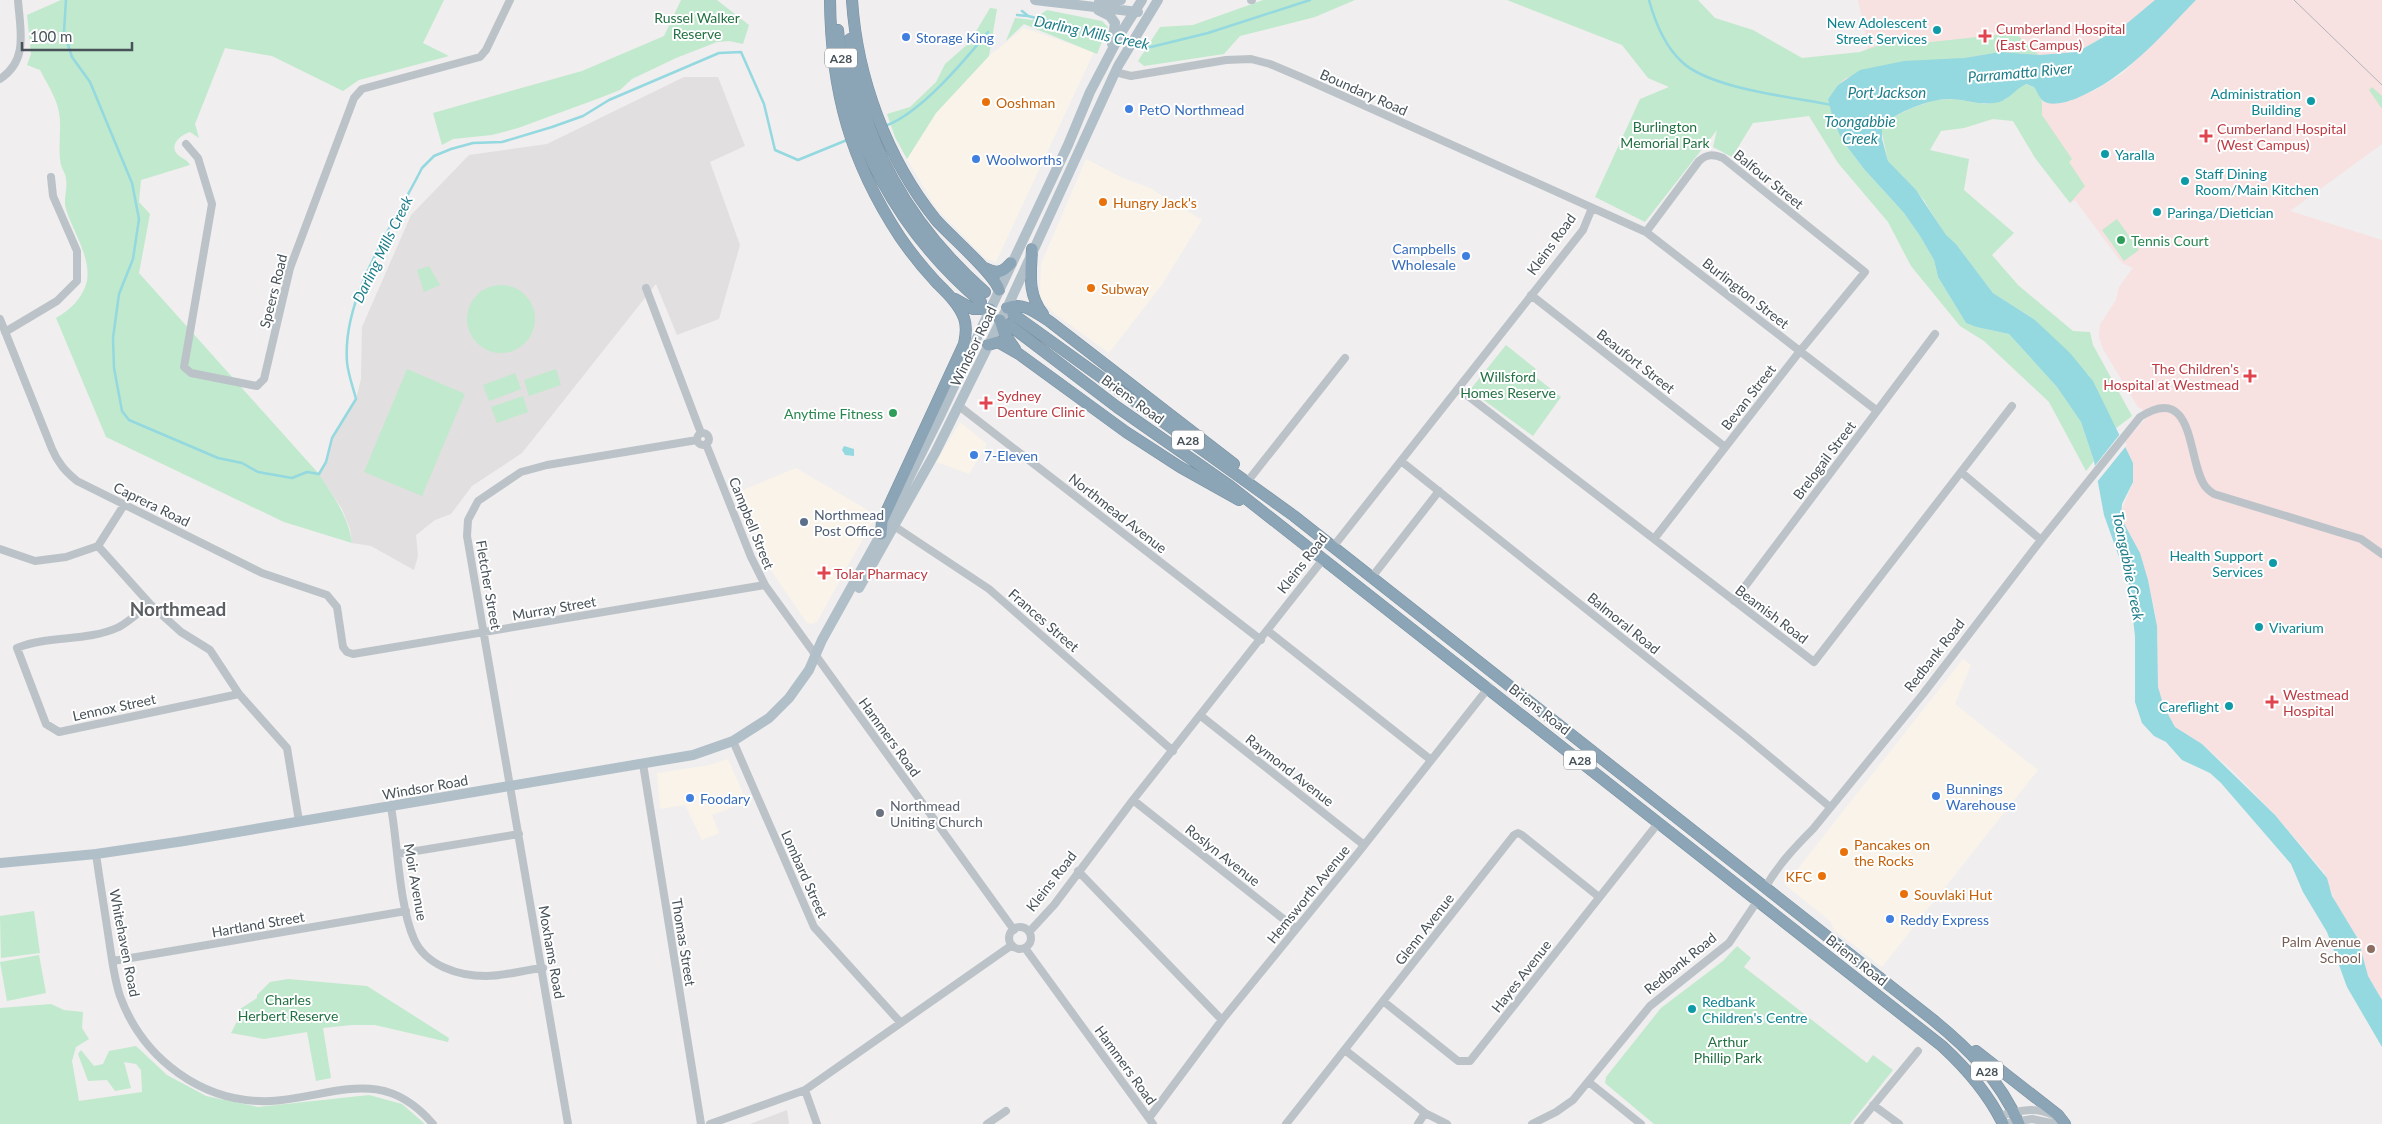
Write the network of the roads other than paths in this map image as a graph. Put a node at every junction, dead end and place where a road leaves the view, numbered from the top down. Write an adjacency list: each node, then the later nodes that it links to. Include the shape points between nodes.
1 (18, 0): 16 (street, via 19,59 15,67)
2 (510, 0): 18 (street, Speers Road, via 480,57 362,89 354,98 290,268 264,379 257,386 191,374 184,367 212,204 198,158)
3 (830, 0): 17 (highway, via 834,64)
4 (836, 0): 17 (highway, Briens Road / A28, via 842,63)
5 (847, 0): 17 (highway, A28)
6 (852, 0): 17 (highway, via 861,63)
7 (1035, 0): 11 (main road)
8 (1121, 0): 11 (main road)
9 (1142, 0): 12 (main road)
10 (1158, 0): 13 (main road, Windsor Road)
11 (1083, 5): 12 (main road); 14 (main road, via 1110,16)
12 (1135, 10): 13 (main road); 14 (main road)
13 (1147, 16): 15 (main road, Windsor Road)
14 (1117, 32): 24 (main road, via 1066,151)
15 (1115, 72): 21 (street, Boundary Road, via 1131,76 1226,60 1250,59 1270,64); 23 (main road, Windsor Road)
16 (0, 79)
17 (859, 113): 19 (highway, Briens Road / A28); 25 (highway, via 892,148 928,209)
18 (186, 144)
19 (869, 157): 29 (highway, via 873,193 901,239); 31 (highway, Briens Road / A28, via 886,191 912,230 948,272)
20 (51, 177): 34 (street, via 53,196 78,251 77,281 57,301)
21 (1592, 208): 22 (street, Burlington Street); 30 (street, Kleins Road, via 1583,230)
22 (1646, 232): 26 (street, Balfour Street, via 1699,162 1704,157 1717,155); 37 (street, Burlington Street)
23 (1032, 249): 31 (main road, Windsor Road, via 1014,291); 33 (highway, via 1032,294)
24 (1011, 263): 25 (highway, via 996,273); 27 (main road)
25 (981, 266): 27 (highway)
26 (1865, 272): 37 (street, Bevan Street)
27 (1001, 286): 31 (main road)
28 (646, 288): 44 (street)
29 (945, 292): 31 (highway, via 967,307); 54 (highway, via 964,318 964,344 882,521)
30 (1531, 296): 40 (street, Kleins Road); 45 (street, Beaufort Street)
31 (999, 309): 33 (highway, via 1021,306); 36 (main road, Windsor Road); 38 (highway, via 1004,334); 51 (highway, A28); 52 (main road, Windsor Road, via 979,330); 53 (highway, Briens Road / A28, via 1132,417)
32 (0, 319): 34 (street, Caprera Road)
33 (1049, 321): 48 (highway)
34 (5, 332): 50 (street, Caprera Road, via 58,463 76,481)
35 (1935, 334): 43 (street, Brelogail Street)
36 (988, 345): 38 (highway, via 998,342); 41 (main road, Windsor Road)
37 (1800, 351): 43 (street, Burlington Street); 45 (street, Bevan Street)
38 (1019, 354): 53 (highway, via 1126,432)
39 (1345, 358): 48 (street)
40 (1459, 389): 46 (street, Kleins Road); 55 (street, Beamish Road)
41 (959, 406): 52 (main road, Windsor Road); 68 (street, Northmead Avenue)
42 (2012, 406): 47 (street, Beamish Road)
43 (1876, 410): 64 (street, Brelogail Street)
44 (699, 436): 63 (street, Campbell Street, via 700,444 706,444); 67 (street, Fletcher Street, via 534,468 511,477 483,496 468,520 467,536)
45 (1726, 447): 55 (street, Bevan Street)
46 (1401, 461): 49 (street, Balmoral Road); 58 (street, Kleins Road)
47 (1961, 472): 56 (street); 64 (street, Beamish Road, via 1814,662)
48 (1251, 477): 51 (highway)
49 (1439, 491): 62 (street); 80 (street, Balmoral Road)
50 (124, 504): 57 (street); 69 (street, Caprera Road, via 262,573 327,595 337,607 343,647)
51 (1294, 516): 58 (highway, Briens Road / A28)
52 (891, 524): 54 (main road, Windsor Road); 70 (main road, Windsor Road, via 827,645); 75 (street, Frances Street, via 989,589)
53 (1280, 525): 61 (highway, Briens Road / A28)
54 (881, 534): 70 (main road, Windsor Road, via 822,640)
55 (1654, 539): 64 (street, Beamish Road)
56 (2041, 540): 60 (street, Redbank Road, via 2140,417 2150,411 2170,410 2179,415 2186,425 2204,486 2214,494 2361,539); 80 (street, Redbank Road, via 1923,694)
57 (98, 546): 59 (street, via 66,557 35,560); 65 (street)
58 (1333, 547): 61 (highway, Kleins Road); 62 (highway, Briens Road / A28)
59 (0, 549)
60 (2382, 554)
61 (1324, 558): 66 (street, Kleins Road); 71 (highway, Briens Road / A28)
62 (1372, 577): 90 (highway, Briens Road / A28)
63 (765, 585): 67 (street, Murray Street); 70 (street, Campbell Street)
64 (1734, 600)
65 (150, 604): 72 (street, via 181,632 210,650); 72 (street, Lennox Street, via 119,626 93,635 30,643 17,648 46,724 58,732)
66 (1268, 631): 68 (street, Kleins Road); 76 (street)
67 (484, 632): 69 (street, Murray Street, via 353,654); 78 (street, Fletcher Street)
68 (1261, 640): 73 (street, Kleins Road)
69 (347, 652)
70 (817, 656): 74 (main road, Windsor Road, via 789,698 768,718); 95 (street, Hammers Road)
71 (1488, 687): 76 (street, Hemsworth Avenue); 83 (highway, Briens Road / A28)
72 (239, 694): 82 (street, via 287,748)
73 (1201, 716): 75 (street, Kleins Road); 85 (street, Raymond Avenue)
74 (733, 741): 77 (main road, Windsor Road, via 693,755); 103 (street, Lombard Street, via 814,927)
75 (1173, 751): 79 (street, Kleins Road)
76 (1431, 760): 85 (street, Hemsworth Avenue)
77 (643, 764): 78 (main road, Windsor Road); 118 (street, Thomas Street)
78 (510, 785): 81 (main road, Windsor Road); 84 (street, Moxhams Road)
79 (1133, 800): 89 (street, Kleins Road); 94 (street, Roslyn Avenue)
80 (1830, 807): 90 (street, Redbank Road)
81 (391, 808): 82 (main road, Windsor Road); 87 (street, Moir Avenue)
82 (299, 821): 86 (main road, Windsor Road)
83 (1659, 822): 91 (street, Hayes Avenue); 92 (highway, Briens Road / A28)
84 (519, 834): 87 (street); 100 (street, Moxhams Road)
85 (1364, 845): 94 (street, Hemsworth Avenue)
86 (96, 854): 88 (main road, Windsor Road); 99 (street, Whitehaven Road)
87 (398, 854): 93 (street, Moir Avenue)
88 (0, 863)
89 (1078, 871): 96 (street, Kleins Road, via 1054,905); 102 (street)
90 (1765, 888): 92 (highway, Redbank Road); 104 (highway, Briens Road / A28)
91 (1599, 898): 101 (street, Hayes Avenue, via 1470,1061 1458,1061); 101 (street, Glenn Avenue, via 1518,833)
92 (1758, 900): 107 (street, Redbank Road, via 1729,943 1650,1006); 115 (highway, Briens Road / A28, via 1942,1046 1965,1067)
93 (406, 911): 99 (street, Hartland Street); 100 (street, Moir Avenue, via 415,941 431,960 450,971 486,976)
94 (1296, 929): 102 (street, Hemsworth Avenue)
95 (1014, 930): 96 (street, via 1020,928); 97 (street, via 1010,939)
96 (1029, 932): 98 (street, via 1031,941)
97 (1012, 945): 98 (street); 103 (street)
98 (1025, 948): 114 (street, Hammers Road)
99 (113, 962): 116 (street, Whitehaven Road, via 124,1004 146,1043 175,1071 201,1087 261,1101 348,1088 375,1089 407,1101)
100 (542, 968): 117 (street, Moxhams Road)
101 (1384, 1001): 105 (street, Glenn Avenue)
102 (1222, 1020): 114 (street, Hemsworth Avenue)
103 (900, 1022): 108 (street)
104 (1958, 1040): 112 (highway, A28, via 1986,1070); 130 (highway, via 1980,1053 2058,1115)
105 (1345, 1050): 111 (street); 122 (street, Glenn Avenue)
106 (1918, 1050): 109 (street)
107 (1590, 1083): 125 (street, Redbank Road, via 1564,1107); 126 (street)
108 (805, 1090): 119 (street); 120 (street)
109 (1873, 1105): 127 (street); 128 (street)
110 (1006, 1111): 113 (street)
111 (1425, 1113): 123 (street); 124 (street)
112 (2017, 1119): 115 (street, Briens Road); 129 (street, Briens Road, via 2039,1119); 130 (street, Briens Road, via 2039,1110)
113 (999, 1121): 121 (street)
114 (1151, 1121)
115 (2002, 1121)
116 (433, 1124)
117 (568, 1124)
118 (701, 1124)
119 (710, 1124)
120 (817, 1124)
121 (987, 1124)
122 (1286, 1124)
123 (1418, 1124)
124 (1448, 1124)
125 (1532, 1124)
126 (1641, 1124)
127 (1858, 1124)
128 (1899, 1124)
129 (2056, 1124)
130 (2064, 1124)

